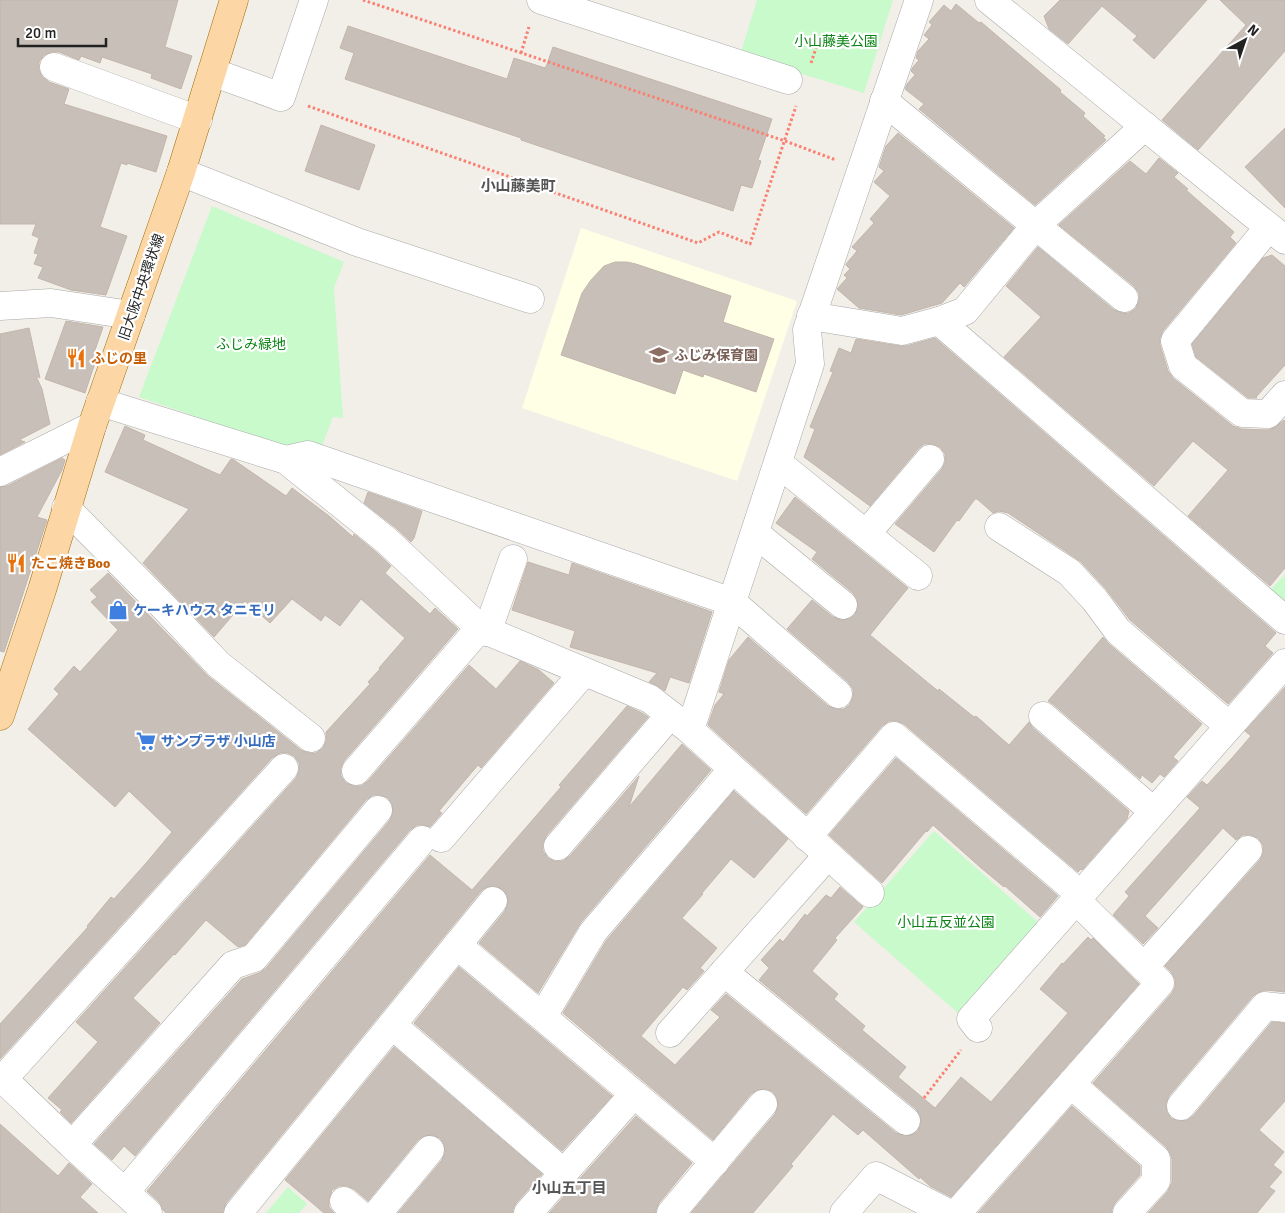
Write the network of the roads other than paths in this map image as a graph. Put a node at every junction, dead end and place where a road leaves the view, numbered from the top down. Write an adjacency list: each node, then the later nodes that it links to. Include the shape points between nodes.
1 (234, 0): 7 (main road, 旧大阪中央環状線)
2 (314, 0): 7 (street, via 281,97)
3 (541, 0): 8 (street)
4 (918, 0): 9 (street)
5 (1003, 5): 11 (street)
6 (54, 67): 10 (street)
7 (212, 72): 10 (main road, 旧大阪中央環状線)
8 (798, 85)
9 (884, 101): 13 (street); 19 (street)
10 (198, 120): 12 (main road, 旧大阪中央環状線)
11 (1145, 126): 13 (street); 14 (street)
12 (181, 172): 16 (street, via 356,242); 18 (main road, 旧大阪中央環状線)
13 (1036, 225): 15 (street); 20 (street, via 965,311)
14 (1277, 233): 21 (street, via 1174,341 1183,366 1242,413 1268,414)
15 (1124, 298)
16 (530, 299)
17 (0, 306): 18 (street, via 51,303)
18 (131, 315): 22 (main road, 旧大阪中央環状線)
19 (811, 316): 20 (street, via 902,331); 25 (street, via 806,330 810,364)
20 (939, 321): 35 (street)
21 (1285, 395)
22 (96, 414): 24 (street); 26 (street); 27 (main road, 旧大阪中央環状線)
23 (930, 459): 30 (street)
24 (286, 460): 33 (street, via 308,455); 36 (street, via 386,540)
25 (778, 463): 29 (street); 30 (street)
26 (0, 472)
27 (66, 508): 40 (main road, 旧大阪中央環状線); 44 (street, via 218,664)
28 (999, 527): 43 (street, via 1069,572 1118,631)
29 (755, 533): 33 (street); 34 (street)
30 (866, 534): 32 (street)
31 (513, 559): 36 (street)
32 (918, 576)
33 (732, 602): 39 (street); 42 (street)
34 (843, 605)
35 (1285, 620)
36 (483, 630): 38 (street); 47 (street)
37 (1285, 663): 43 (street)
38 (584, 672): 42 (street, via 650,699); 75 (street, via 431,839)
39 (838, 694)
40 (0, 716)
41 (1043, 716): 49 (street)
42 (680, 722): 46 (street); 51 (street)
43 (1229, 726): 49 (street)
44 (311, 738)
45 (284, 768): 65 (street)
46 (733, 769): 50 (street); 61 (street, via 593,932)
47 (356, 771)
48 (378, 810): 71 (street, via 254,958 233,965)
49 (1153, 811): 55 (street)
50 (807, 836): 53 (street); 55 (street, via 894,736)
51 (558, 846)
52 (1248, 850): 58 (street)
53 (828, 855): 54 (street); 59 (street)
54 (870, 893)
55 (1078, 896): 58 (street); 63 (street, via 971,1019)
56 (493, 901): 57 (street)
57 (457, 945): 61 (street); 62 (street)
58 (1144, 967): 66 (street, via 1160,983)
59 (724, 972): 64 (street); 70 (street)
60 (1285, 1008): 69 (street, via 1265,1006)
61 (543, 1016): 67 (street)
62 (392, 1025): 74 (street); 77 (street)
63 (978, 1028)
64 (670, 1033)
65 (2, 1078): 71 (street)
66 (1071, 1084): 83 (street); 84 (street, via 1156,1159 1156,1181)
67 (634, 1094): 73 (street); 74 (street)
68 (764, 1104): 73 (street)
69 (1181, 1106)
70 (906, 1121)
71 (72, 1145): 75 (street)
72 (430, 1150): 78 (street)
73 (715, 1162): 80 (street)
74 (564, 1173): 79 (street)
75 (125, 1192): 76 (street)
76 (148, 1213)
77 (238, 1213)
78 (378, 1213)
79 (528, 1213)
80 (671, 1213)
81 (844, 1213): 82 (street, via 876,1176)
82 (948, 1213)
83 (957, 1213)
84 (1127, 1213)

